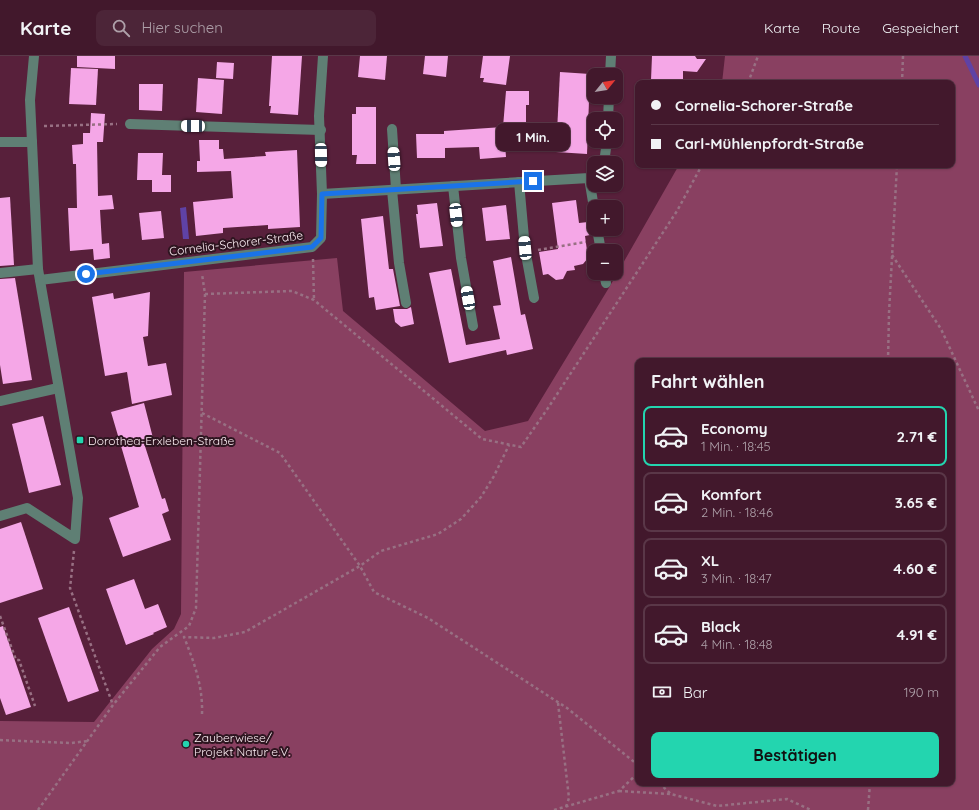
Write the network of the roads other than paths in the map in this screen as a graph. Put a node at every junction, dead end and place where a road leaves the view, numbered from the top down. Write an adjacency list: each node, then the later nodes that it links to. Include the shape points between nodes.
1 (34, 56): 9 (street, via 30,100)
2 (323, 56): 7 (street, Cornelia-Schorer-Straße)
3 (611, 56): 4 (street)
4 (610, 68)
5 (130, 124): 7 (street)
6 (392, 129): 13 (street)
7 (320, 130): 14 (street, Cornelia-Schorer-Straße)
8 (0, 142): 9 (street)
9 (32, 142): 15 (street)
10 (587, 177): 11 (street)
11 (519, 182): 12 (street); 18 (street, via 525,252)
12 (453, 186): 13 (street); 20 (street, via 461,258)
13 (394, 190): 14 (street); 19 (street, via 399,263)
14 (322, 194): 17 (street, Cornelia-Schorer-Straße, via 321,238 312,247)
15 (38, 269): 16 (street); 17 (street)
16 (0, 273)
17 (40, 280): 21 (street)
18 (534, 298)
19 (406, 303)
20 (473, 326)
21 (58, 388): 22 (street); 23 (street, via 78,498 75,539 27,508)
22 (0, 401)
23 (0, 516)

